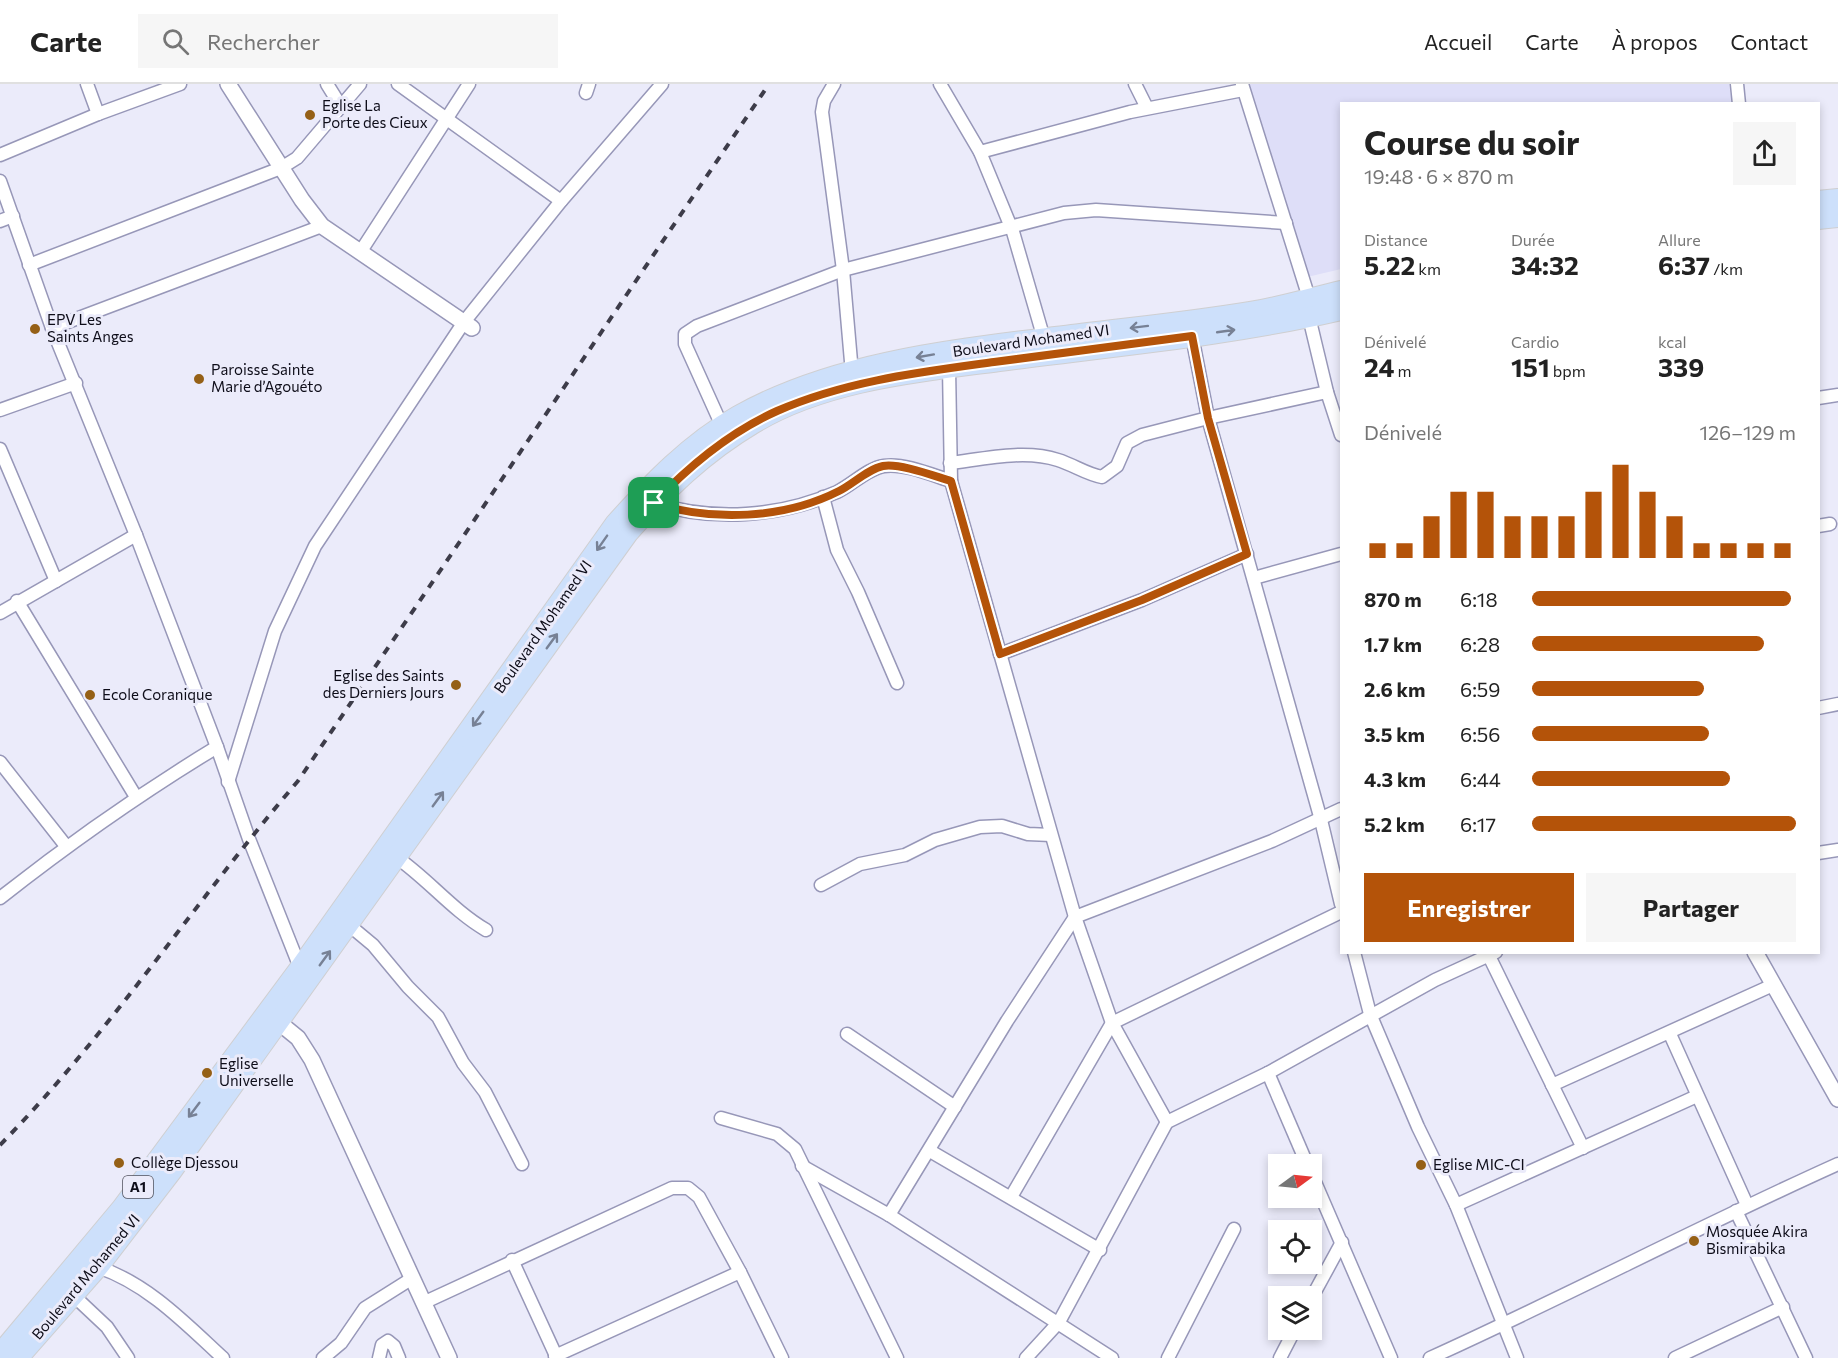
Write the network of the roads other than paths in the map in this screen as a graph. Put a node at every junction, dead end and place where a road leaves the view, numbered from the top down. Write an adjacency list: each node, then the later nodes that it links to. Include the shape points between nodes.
1 (87, 84): 17 (street)
2 (180, 84): 17 (street)
3 (228, 84): 21 (street)
4 (327, 84): 15 (street)
5 (360, 84): 15 (street)
6 (398, 84): 18 (street)
7 (469, 84): 18 (street)
8 (662, 84): 23 (street)
9 (834, 84): 33 (street, via 822,112)
10 (940, 84): 19 (street)
11 (1135, 84): 16 (street)
12 (1737, 84): 14 (street)
13 (1242, 87): 16 (street); 28 (street)
14 (1739, 102)
15 (340, 105): 21 (street, via 297,158)
16 (1147, 108): 19 (street)
17 (98, 114): 20 (street)
18 (446, 118): 23 (street); 31 (street)
19 (980, 152): 30 (street)
20 (0, 155)
21 (281, 168): 29 (street); 32 (street)
22 (0, 181): 25 (street)
23 (561, 201): 37 (street)
24 (1834, 205): 26 (main road)
25 (14, 216): 27 (street); 32 (street)
26 (1820, 217)
27 (0, 221)
28 (1286, 223): 30 (street, via 1096,210 1064,213); 35 (street)
29 (322, 226): 31 (street); 38 (street)
30 (1010, 227): 33 (street); 40 (street)
31 (361, 251): 37 (street)
32 (29, 265): 38 (street)
33 (843, 270): 42 (street); 50 (street, via 697,326 686,334 685,344)
34 (1340, 292): 35 (main road, Boulevard Mohamed VI / A1)
35 (1309, 308): 36 (main road, Boulevard Mohamed VI / A1); 39 (main road, Boulevard Mohamed VI / A1, one-way to 35); 40 (main road, Boulevard Mohamed VI / A1, one-way to 40, via 1252,311); 44 (street)
36 (1340, 310)
37 (468, 325): 70 (street, via 315,546 275,631)
38 (52, 328): 43 (street)
39 (1192, 336): 41 (main road, Boulevard Mohamed VI / A1); 49 (street)
40 (1044, 339): 42 (main road, Boulevard Mohamed VI / A1, one-way to 42, via 920,357)
41 (949, 368): 53 (street); 56 (main road, Boulevard Mohamed VI / A1, via 851,386 778,411 680,475)
42 (852, 373): 50 (main road, Boulevard Mohamed VI / A1, via 773,399)
43 (76, 383): 48 (street); 57 (street)
44 (1327, 392): 47 (street); 49 (street)
45 (1838, 395): 46 (street)
46 (1820, 398)
47 (1336, 408): 51 (street)
48 (0, 410)
49 (1208, 418): 53 (street, via 1142,435 1127,443 1117,466 1102,477 1056,459 992,457); 58 (street)
50 (722, 426): 89 (main road, Boulevard Mohamed VI / A1, one-way to 89, via 650,485 615,524)
51 (1340, 430)
52 (0, 449): 61 (street)
53 (950, 463): 54 (street)
54 (951, 481): 55 (street, via 883,466); 64 (street)
55 (823, 497): 56 (street, via 785,510 751,514 683,511); 65 (street, via 837,550)
56 (654, 503): 78 (main road, Boulevard Mohamed VI / A1, one-way to 56, via 628,533)
57 (136, 535): 61 (street); 68 (street)
58 (1247, 554): 60 (street); 64 (street, via 1142,600)
59 (1340, 554): 60 (street)
60 (1254, 578): 73 (street)
61 (56, 581): 62 (street)
62 (17, 601): 63 (street); 71 (street)
63 (0, 613)
64 (1000, 654): 74 (street)
65 (897, 683)
66 (1838, 704): 67 (street)
67 (1820, 708)
68 (217, 747): 70 (street); 71 (street)
69 (0, 762): 75 (street)
70 (228, 782): 89 (street)
71 (135, 797): 75 (street)
72 (1340, 810): 73 (street)
73 (1321, 820): 81 (street); 83 (street)
74 (1051, 835): 79 (street, via 1028,834 1002,826 980,827 934,840 905,855 860,864); 83 (street)
75 (66, 846): 80 (street)
76 (1838, 850): 77 (street)
77 (1820, 853)
78 (396, 857): 84 (main road, Boulevard Mohamed VI / A1); 85 (street)
79 (821, 885)
80 (0, 898)
81 (1340, 900)
82 (1340, 912): 93 (street)
83 (1075, 916): 93 (street); 100 (street)
84 (349, 925): 89 (main road, Boulevard Mohamed VI / A1, one-way to 84); 106 (street, via 373,945 438,1017 463,1063 485,1092)
85 (486, 930)
86 (1355, 954): 91 (street)
87 (1493, 954): 91 (street); 97 (street)
88 (1756, 954): 90 (street)
89 (304, 974): 92 (main road, Boulevard Mohamed VI / A1)
90 (1773, 985): 95 (street); 99 (street)
91 (1370, 1014): 96 (street); 111 (street)
92 (272, 1017): 118 (main road, Boulevard Mohamed VI / A1, via 189,1147); 120 (street, via 298,1038 312,1060); 128 (main road, Boulevard Mohamed VI / A1, one-way to 128, via 101,1236)
93 (1112, 1023): 102 (street); 109 (street)
94 (847, 1034): 100 (street)
95 (1670, 1034): 97 (street); 98 (street)
96 (1268, 1073): 102 (street); 105 (street)
97 (1552, 1085): 103 (street)
98 (1697, 1096): 103 (street); 112 (street)
99 (1838, 1099)
100 (955, 1107): 104 (street)
101 (721, 1118): 108 (street, via 777,1134 795,1149)
102 (1167, 1122): 116 (street)
103 (1582, 1148): 111 (street)
104 (930, 1151): 109 (street); 113 (street)
105 (1303, 1154)
106 (522, 1164)
107 (1838, 1164): 112 (street)
108 (802, 1166): 113 (street); 138 (street)
109 (1011, 1197): 116 (street)
110 (1322, 1197): 115 (street)
111 (1456, 1204): 126 (street)
112 (1741, 1208): 124 (street); 126 (street)
113 (889, 1215): 125 (street)
114 (1234, 1229): 141 (street)
115 (1342, 1242): 121 (street); 143 (street)
116 (1100, 1250): 125 (street)
117 (512, 1260): 119 (street, via 672,1188 688,1188 699,1197); 123 (street); 129 (street)
118 (98, 1267): 122 (main road, Boulevard Mohamed VI / A1); 132 (street, via 147,1292)
119 (740, 1272): 129 (street); 137 (street)
120 (411, 1279): 123 (street); 133 (street, via 365,1308 341,1343)
121 (1318, 1286)
122 (74, 1296): 130 (main road, Boulevard Mohamed VI / A1); 131 (street, via 106,1327)
123 (423, 1303): 136 (street)
124 (1783, 1307): 146 (street); 147 (street)
125 (1059, 1322): 139 (street); 140 (street)
126 (1504, 1324): 144 (street); 145 (street)
127 (1289, 1340): 142 (street)
128 (0, 1354)
129 (556, 1357)
130 (18, 1358)
131 (128, 1358)
132 (223, 1358)
133 (323, 1358)
134 (379, 1358): 135 (street, via 382,1345 388,1341)
135 (399, 1358)
136 (449, 1358)
137 (782, 1358)
138 (897, 1358)
139 (1026, 1358)
140 (1112, 1358)
141 (1168, 1358)
142 (1280, 1358)
143 (1391, 1358)
144 (1430, 1358)
145 (1517, 1358)
146 (1675, 1358)
147 (1806, 1358)

